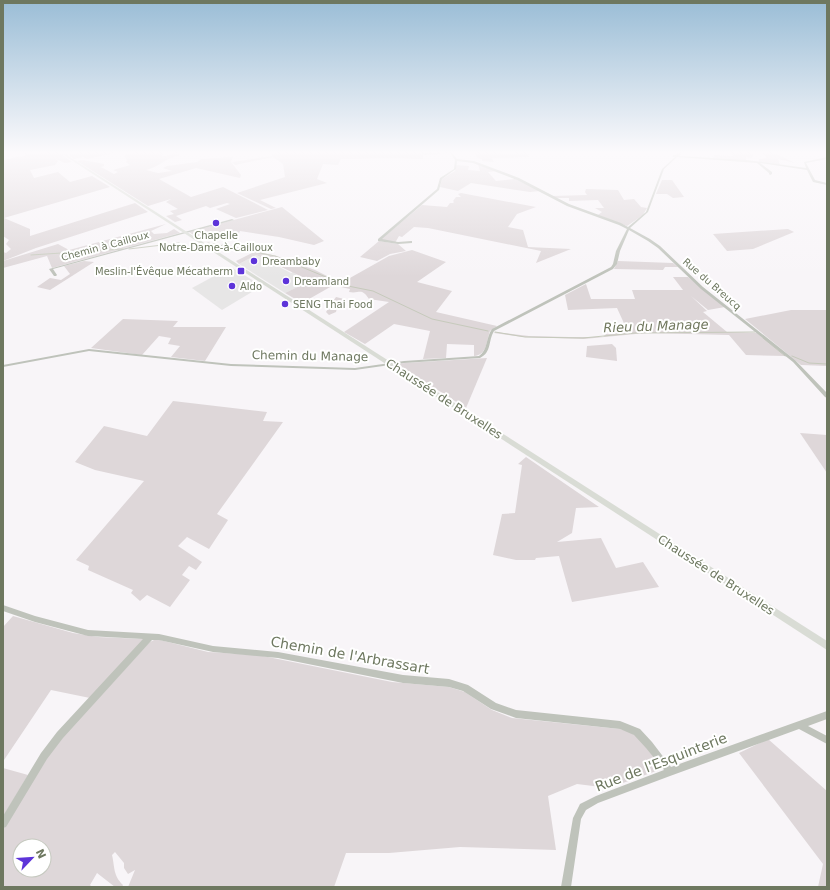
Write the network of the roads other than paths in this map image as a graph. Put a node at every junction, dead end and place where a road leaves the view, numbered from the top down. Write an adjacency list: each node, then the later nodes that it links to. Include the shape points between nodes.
1 (124, 194): 7 (main road, Chaussée de Bruxelles)
2 (433, 194): 8 (street, via 379,240)
3 (547, 194): 6 (street, Rue du Breucq, via 572,207)
4 (654, 194): 6 (street, via 647,212)
5 (233, 220): 7 (street, Chemin à Cailloux)
6 (629, 228): 10 (street, Chemin du Manage, via 612,268 493,330 483,356); 12 (street, Rue du Breucq, via 659,247 702,288 794,361)
7 (185, 233): 9 (street, Chemin à Cailloux, via 51,269); 10 (main road, Chaussée de Bruxelles)
8 (411, 242)
9 (55, 275)
10 (389, 364): 11 (street, Chemin du Manage, via 355,369 247,365 89,350); 15 (main road, Chaussée de Bruxelles)
11 (3, 366)
12 (827, 396)
13 (3, 608): 14 (street, Chemin de l'Arbrassart, via 88,633)
14 (151, 636): 19 (street, Chemin de l'Arbrassart, via 213,649 278,656 403,679 449,683 465,688 494,706 516,714 620,725 637,732); 20 (street, via 60,735 44,756)
15 (827, 646)
16 (827, 715): 17 (street, Rue de l'Esquinterie)
17 (800, 725): 18 (street); 19 (street, Rue de l'Esquinterie)
18 (827, 740)
19 (670, 772): 21 (street, Rue de l'Esquinterie, via 583,807 577,818)
20 (3, 824)
21 (566, 887)

